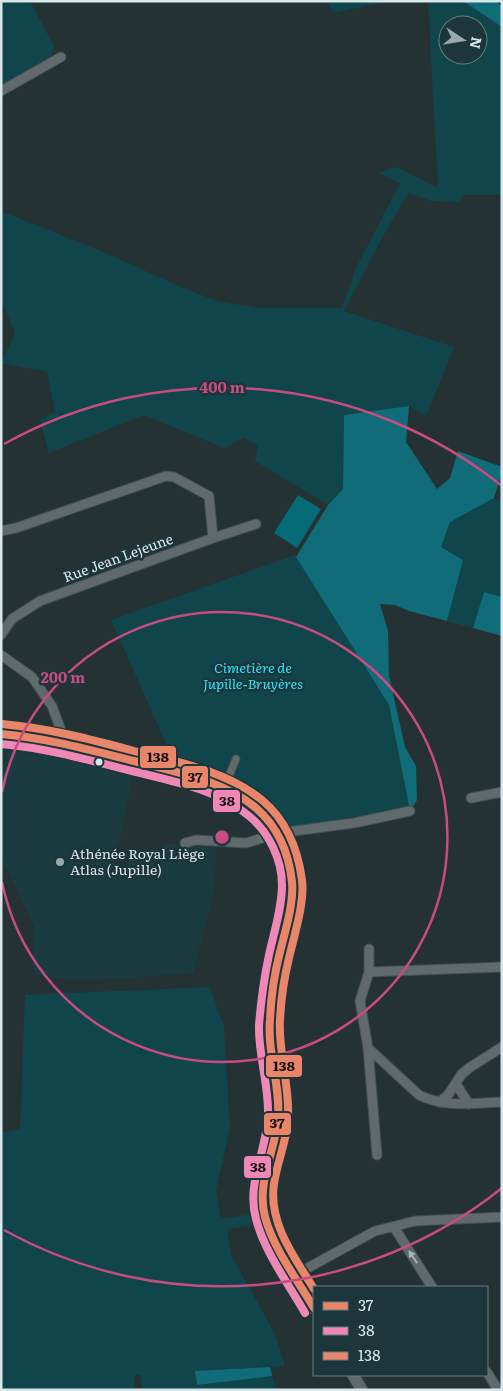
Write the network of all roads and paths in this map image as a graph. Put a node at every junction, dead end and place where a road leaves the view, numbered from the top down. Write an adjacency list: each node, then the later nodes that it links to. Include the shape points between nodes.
1 (61, 57): 2 (street)
2 (1, 91)
3 (256, 524): 5 (street, Rue Jean Lejeune)
4 (1, 531): 5 (street, via 166,476 210,496)
5 (213, 538): 6 (street, Rue Jean Lejeune, via 40,601 12,620)
6 (1, 635)
7 (1, 655): 9 (street, via 32,677 52,706)
8 (1, 734): 9 (street)
9 (66, 744): 11 (street, via 189,775)
10 (236, 759): 11 (street)
11 (224, 788): 15 (street, via 252,804)
12 (502, 792): 13 (street)
13 (471, 798)
14 (410, 811): 15 (street, via 354,823)
15 (279, 833): 16 (street, via 246,843 196,840); 31 (street, via 287,852 292,883 271,1002 269,1039 278,1117 263,1204 268,1228)
16 (185, 843)
17 (369, 949): 19 (street)
18 (502, 968): 19 (street)
19 (369, 972): 21 (street, via 360,1001)
20 (502, 1047): 24 (street, via 469,1068)
21 (368, 1048): 22 (street); 23 (street)
22 (392, 1071): 23 (street, via 376,1071); 25 (street, via 419,1095)
23 (370, 1077): 28 (street)
24 (456, 1084): 25 (street); 27 (street)
25 (439, 1102): 27 (street)
26 (502, 1102): 27 (street)
27 (469, 1104)
28 (377, 1155)
29 (502, 1217): 30 (street, via 415,1221)
30 (394, 1227): 31 (street, via 375,1231); 32 (street, one-way to 30)
31 (295, 1275): 33 (street)
32 (431, 1286)
33 (313, 1306)
34 (488, 1374): 37 (street)
35 (354, 1376): 36 (street)
36 (362, 1390)
37 (498, 1390)

